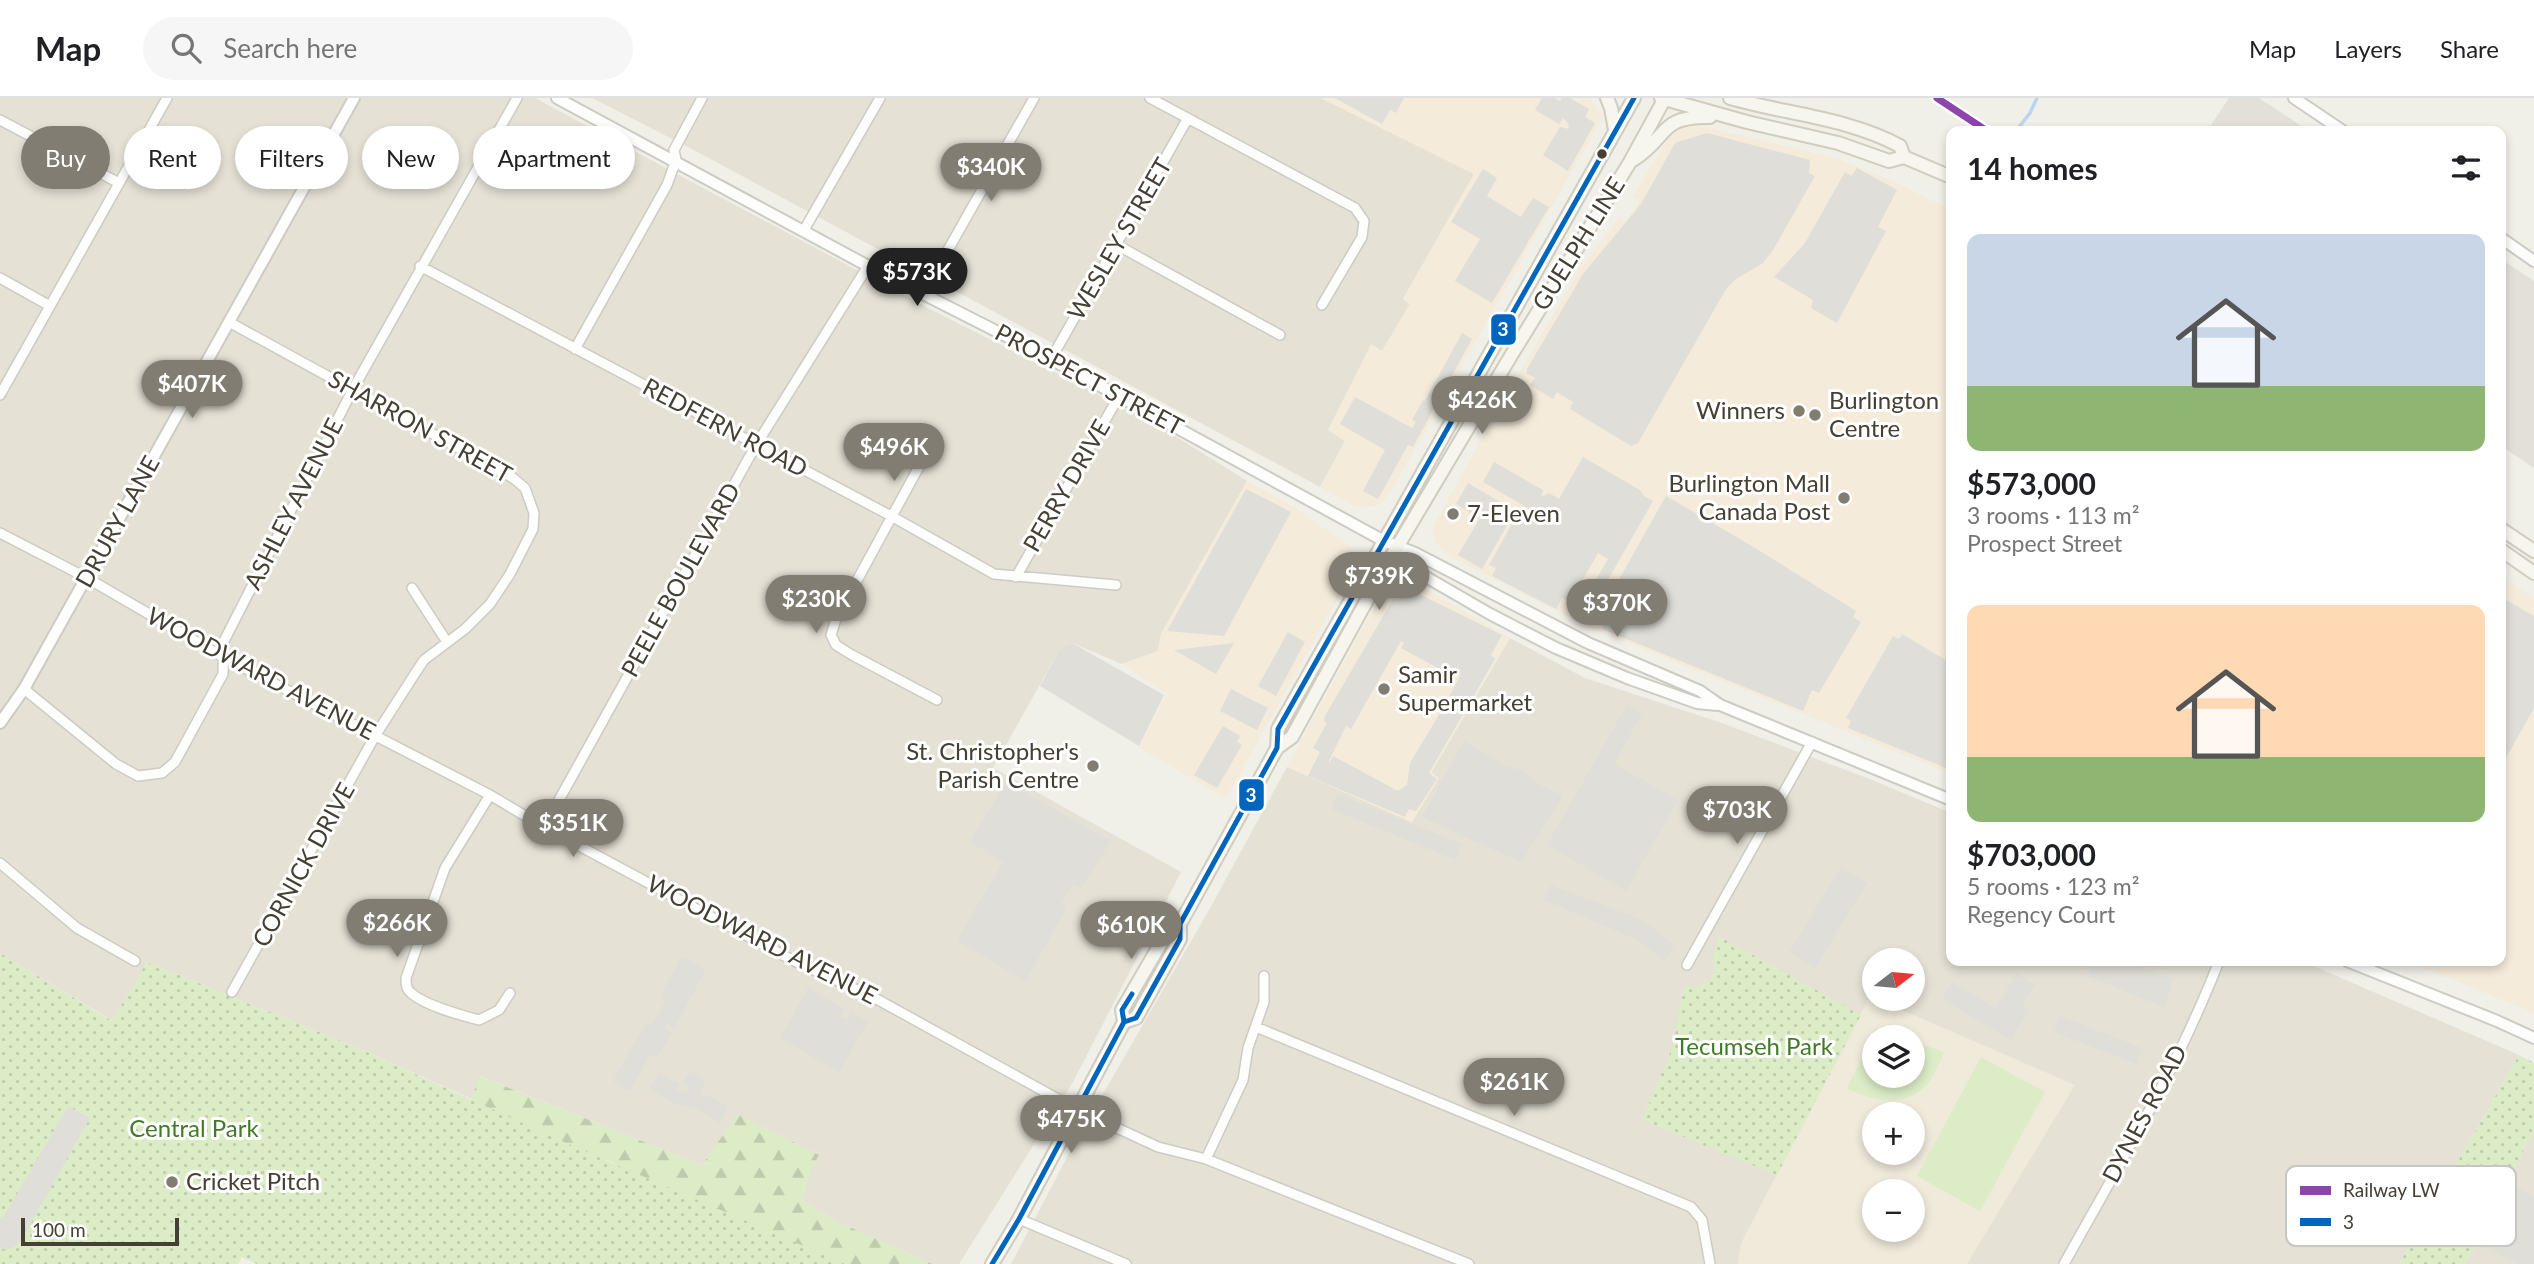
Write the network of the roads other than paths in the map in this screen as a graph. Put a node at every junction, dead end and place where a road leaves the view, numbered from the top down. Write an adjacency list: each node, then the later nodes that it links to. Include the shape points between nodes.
1 (167, 98): 25 (street)
2 (354, 98): 36 (street, DRURY LANE)
3 (517, 98): 30 (street, ASHLEY AVENUE)
4 (557, 98): 22 (street, PROSPECT STREET)
5 (702, 98): 22 (street, via 674,150)
6 (880, 98): 26 (street)
7 (1034, 98): 33 (street)
8 (1150, 98): 17 (street)
9 (1607, 98): 20 (main road)
10 (1634, 98): 20 (main road, GUELPH LINE)
11 (1663, 98): 16 (main road); 23 (main road, GUELPH LINE)
12 (1730, 98): 15 (main road)
13 (1770, 98): 15 (main road)
14 (2294, 98): 19 (street)
15 (1781, 110): 21 (main road, via 1892,141)
16 (1722, 115): 21 (main road, via 1838,143 1889,161); 23 (main road, via 1674,121 1647,151)
17 (1188, 118): 28 (street, WESLEY STREET); 34 (street, via 1355,208 1364,221 1362,237)
18 (0, 120): 25 (street)
19 (2336, 126)
20 (1615, 130): 48 (main road, GUELPH LINE)
21 (1904, 157): 24 (main road)
22 (676, 160): 26 (street, PROSPECT STREET); 38 (street, via 667,185)
23 (1630, 162): 49 (main road, GUELPH LINE)
24 (1946, 175)
25 (119, 183): 35 (street)
26 (804, 230): 31 (street, PROSPECT STREET)
27 (2506, 241): 29 (street)
28 (1117, 245): 37 (street); 39 (street, WESLEY STREET)
29 (2534, 261)
30 (420, 266): 38 (street, REDFERN ROAD); 40 (street, ASHLEY AVENUE)
31 (868, 266): 33 (street, PROSPECT STREET); 43 (street, PEELE BOULEVARD)
32 (0, 278): 35 (street)
33 (923, 294): 39 (street, PROSPECT STREET)
34 (1322, 305)
35 (50, 306): 41 (street)
36 (229, 322): 40 (street, SHARRON STREET); 54 (street, DRURY LANE)
37 (1280, 335)
38 (575, 349): 43 (street, REDFERN ROAD)
39 (1051, 359): 42 (street, PROSPECT STREET)
40 (353, 390): 57 (street, SHARRON STREET, via 513,478 531,501 533,529 510,574 490,604); 58 (street, ASHLEY AVENUE, via 224,641)
41 (0, 395)
42 (1119, 396): 48 (street, PROSPECT STREET); 53 (street, PERRY DRIVE)
43 (756, 445): 45 (street, REDFERN ROAD); 68 (street, PEELE BOULEVARD)
44 (921, 463): 45 (street)
45 (893, 517): 53 (street, REDFERN ROAD, via 994,574); 60 (street, via 831,635 836,645 852,655)
46 (2506, 532): 50 (main road)
47 (0, 533): 54 (street, WOODWARD AVENUE)
48 (1384, 541): 49 (street, PROSPECT STREET); 65 (main road, GUELPH LINE, via 1279,729)
49 (1396, 547): 61 (street, PROSPECT STREET, via 1415,552 1588,643 1700,691); 61 (street, PROSPECT STREET, via 1407,566 1556,648 1685,699); 65 (main road, GUELPH LINE, via 1292,737)
50 (2534, 551)
51 (2506, 553): 52 (main road)
52 (2534, 573)
53 (1016, 577): 55 (street, REDFERN ROAD)
54 (87, 578): 58 (street, WOODWARD AVENUE); 59 (street, DRURY LANE)
55 (1116, 585)
56 (412, 588): 57 (street)
57 (447, 642): 63 (street, SHARRON STREET, via 424,660)
58 (223, 657): 59 (street, ASHLEY AVENUE, via 223,674 175,762 162,773 138,776 116,764); 63 (street, WOODWARD AVENUE)
59 (24, 689): 62 (street, DRURY LANE)
60 (937, 700)
61 (1720, 705): 64 (street, PROSPECT STREET)
62 (0, 723)
63 (375, 736): 66 (street, WOODWARD AVENUE); 75 (street, CORNICK DRIVE)
64 (1812, 743): 67 (street, PROSPECT STREET); 71 (street)
65 (1277, 748): 79 (main road, GUELPH LINE, via 1180,924 1169,929 1122,1010 1124,1021)
66 (490, 795): 68 (street, WOODWARD AVENUE); 76 (street, via 446,868 406,986 410,993 448,1011 479,1020 499,1010)
67 (1946, 798)
68 (544, 827): 79 (street, WOODWARD AVENUE, via 792,960 888,1005)
69 (0, 863): 70 (street, via 77,928)
70 (135, 961)
71 (1687, 965)
72 (2217, 966): 86 (street, DYNES ROAD, via 2197,1017 2143,1123)
73 (2360, 966): 78 (street)
74 (1264, 976): 77 (street, via 1264,1002)
75 (232, 992)
76 (510, 993)
77 (1256, 1027): 80 (street, via 1243,1080); 85 (street, via 1691,1208 1702,1220)
78 (2534, 1038)
79 (1076, 1109): 80 (street, WOODWARD AVENUE, via 1158,1147); 81 (main road, GUELPH LINE)
80 (1206, 1159): 84 (street, WOODWARD AVENUE)
81 (1018, 1219): 82 (main road, GUELPH LINE); 83 (street)
82 (992, 1264)
83 (1126, 1264)
84 (1469, 1264)
85 (1710, 1264)
86 (2064, 1264)

